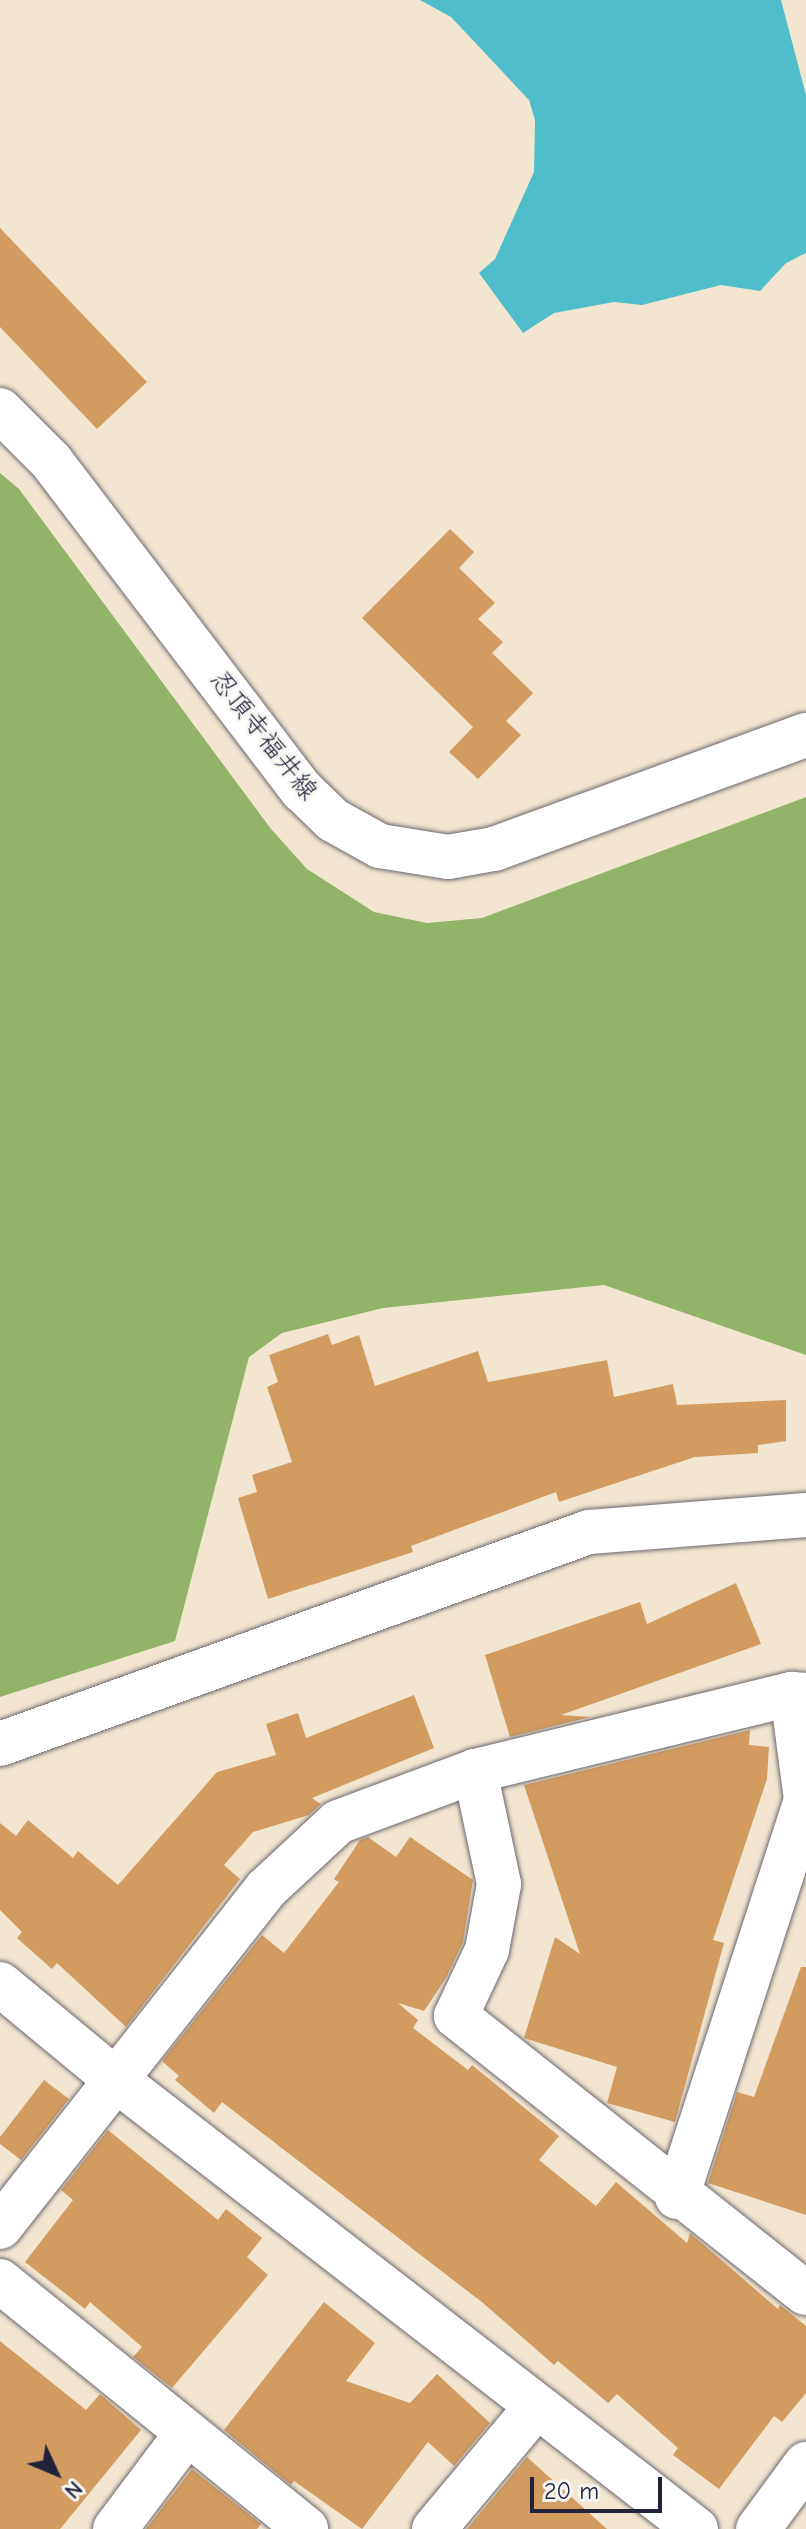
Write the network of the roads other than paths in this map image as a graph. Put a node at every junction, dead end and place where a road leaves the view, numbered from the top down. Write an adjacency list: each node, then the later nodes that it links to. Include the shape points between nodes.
1 (0, 410): 2 (street, 忍頂寺福井線, via 51,461 302,790 333,820 380,846 448,857 494,849)
2 (806, 735)
3 (806, 1515): 5 (street, via 589,1532)
4 (799, 1695): 6 (street); 9 (street, via 806,1800)
5 (0, 1744)
6 (475, 1771): 8 (street, via 338,1822 266,1889); 9 (street, via 499,1884 487,1950 456,2016)
7 (0, 1984): 8 (street)
8 (115, 2079): 10 (street); 13 (street)
9 (677, 2197): 12 (street)
10 (0, 2227)
11 (0, 2281): 14 (street)
12 (806, 2293)
13 (537, 2406): 18 (street); 19 (street)
14 (187, 2433): 16 (street); 17 (street)
15 (806, 2464): 20 (street)
16 (115, 2529)
17 (306, 2529)
18 (434, 2529)
19 (696, 2529)
20 (758, 2529)

